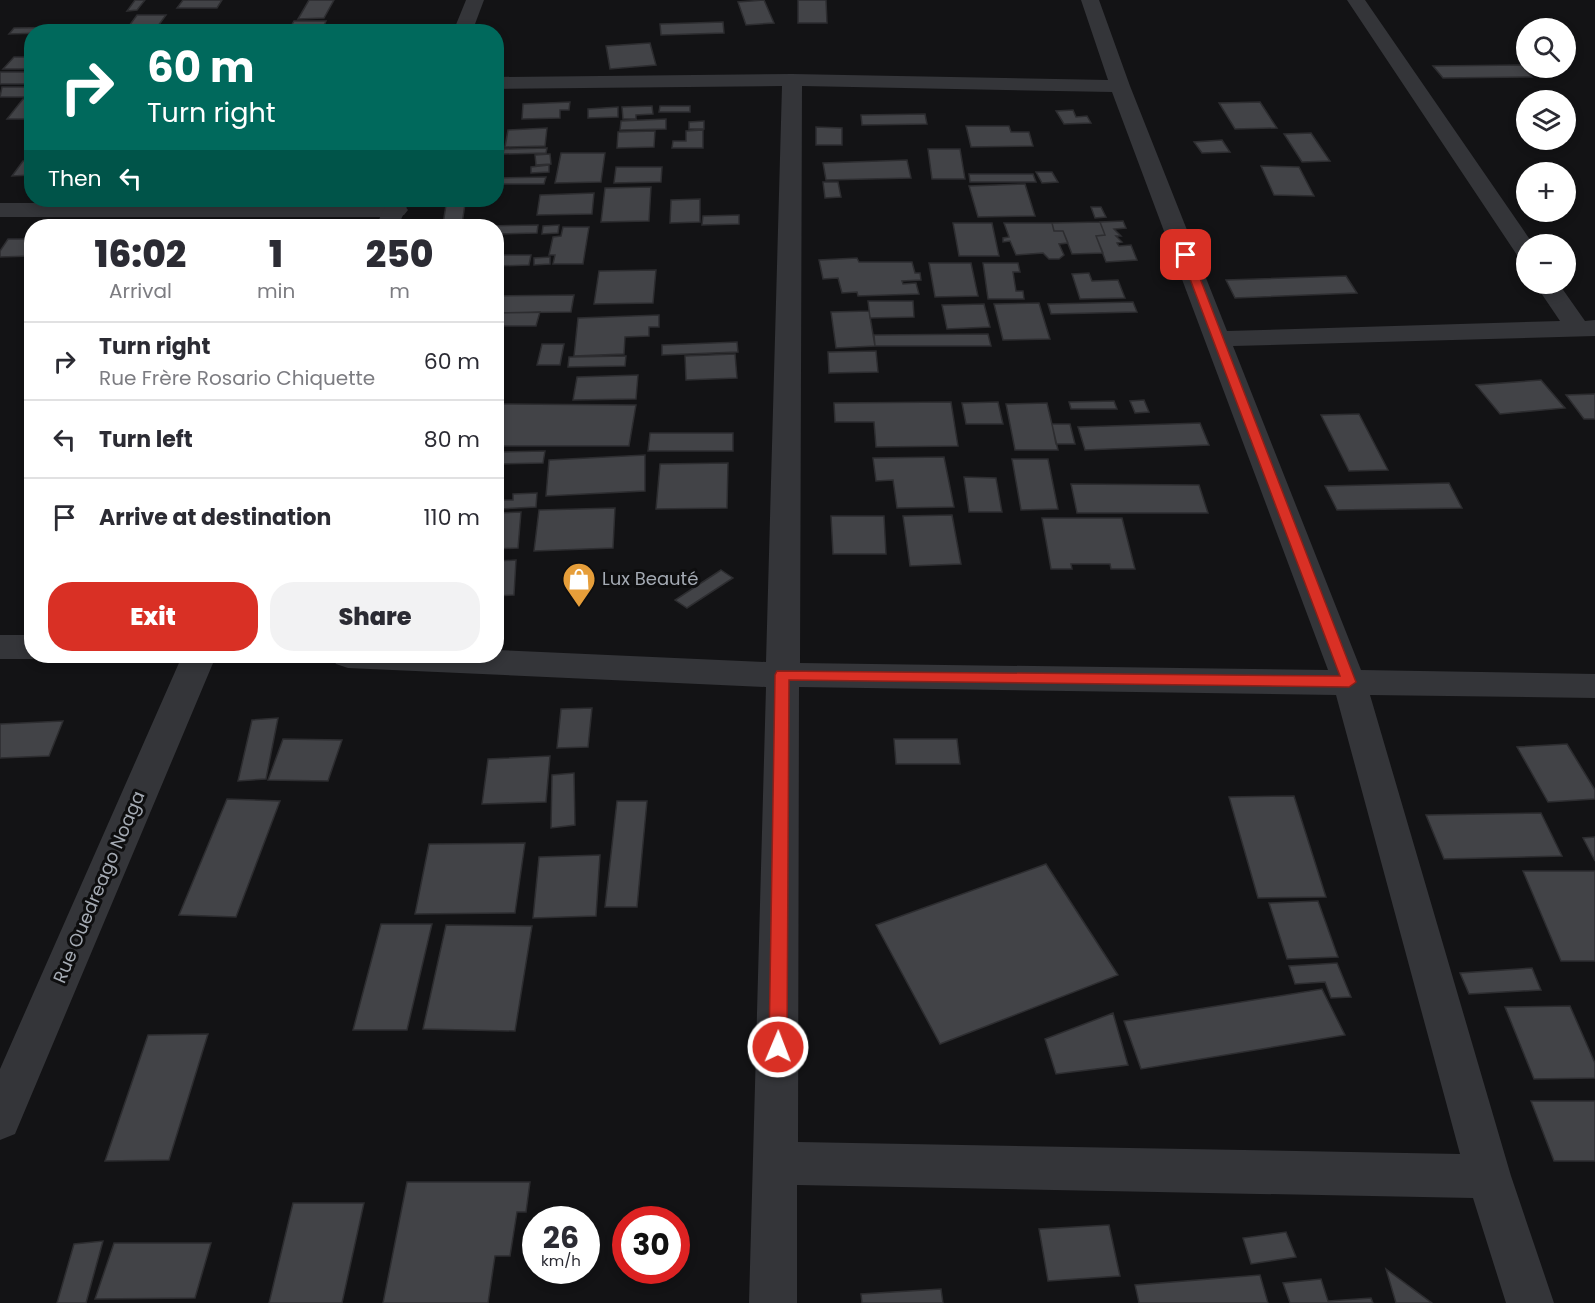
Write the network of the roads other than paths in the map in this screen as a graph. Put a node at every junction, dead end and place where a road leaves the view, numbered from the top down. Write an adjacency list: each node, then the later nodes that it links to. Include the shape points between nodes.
1 (476, 0): 4 (street)
2 (1090, 0): 7 (street)
3 (1356, 0): 10 (street)
4 (466, 24)
5 (792, 80): 6 (street); 7 (street); 18 (street)
6 (504, 83)
7 (1120, 86): 13 (street)
8 (0, 210): 9 (street)
9 (394, 212)
10 (1516, 237)
11 (1556, 294): 12 (street)
12 (1586, 328): 13 (street)
13 (1218, 339): 19 (street)
14 (0, 647): 15 (street)
15 (24, 647)
16 (196, 663): 21 (street, Rue Ouedreago Noaga)
17 (504, 663): 18 (street)
18 (782, 675): 19 (street); 22 (street)
19 (1349, 682): 20 (street); 23 (street)
20 (1595, 686)
21 (0, 1119)
22 (777, 1163): 23 (street); 24 (street)
23 (1489, 1176): 25 (street)
24 (773, 1303)
25 (1530, 1303)

